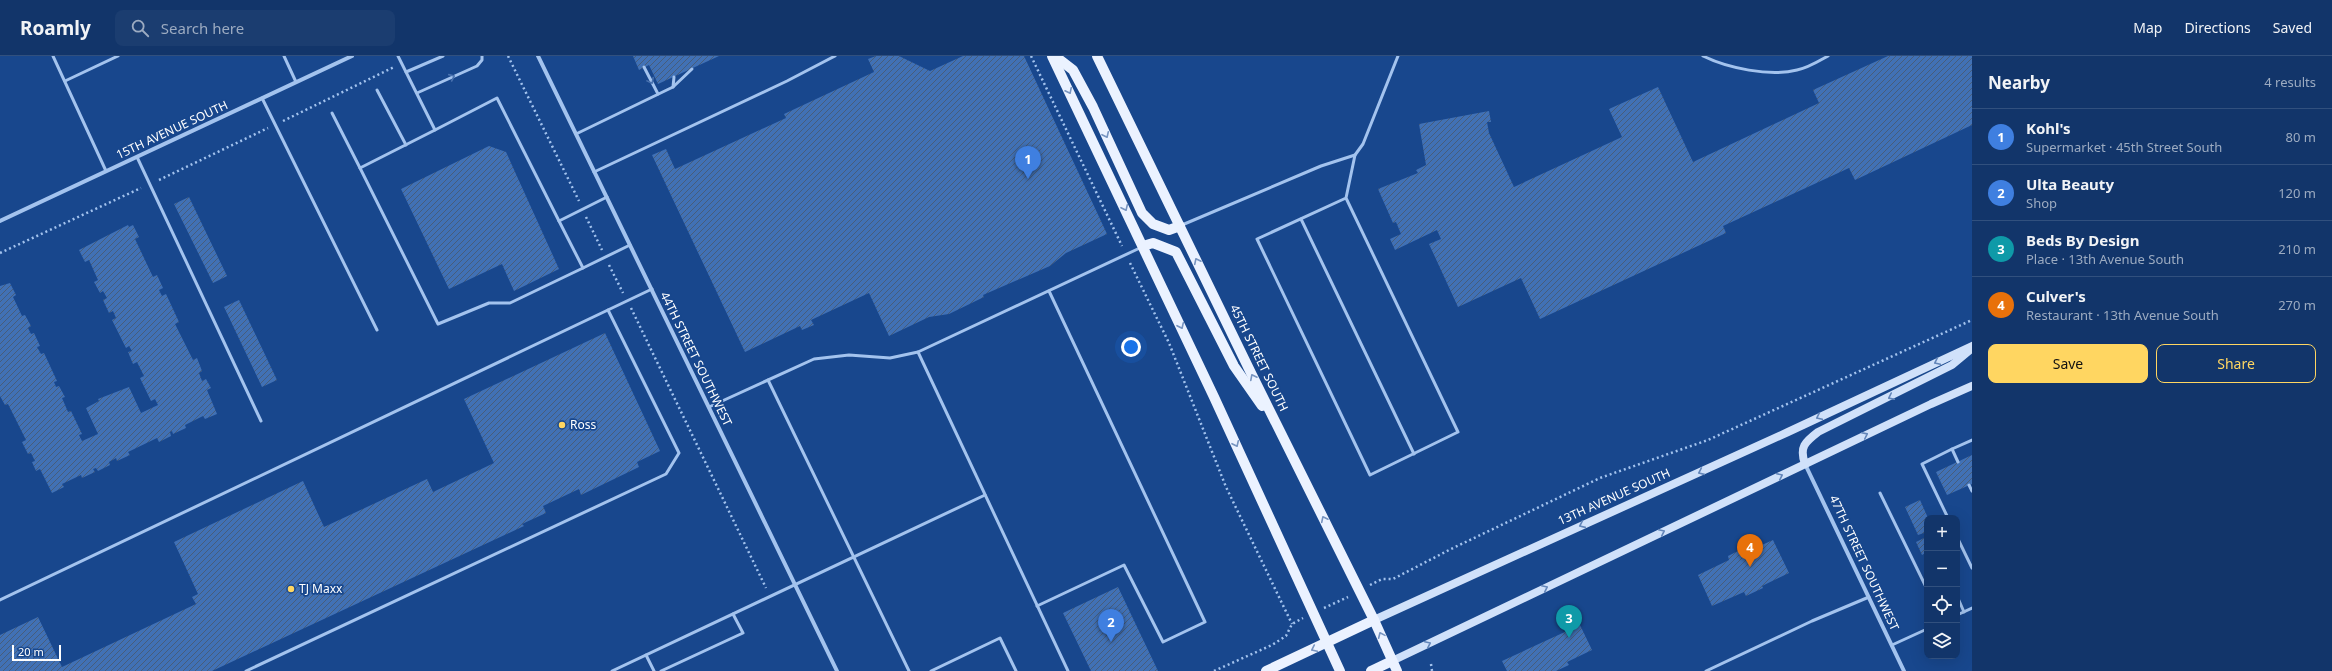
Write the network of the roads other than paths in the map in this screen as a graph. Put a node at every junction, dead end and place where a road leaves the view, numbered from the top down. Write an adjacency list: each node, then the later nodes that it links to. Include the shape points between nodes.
1 (54, 56): 20 (lane)
2 (118, 56): 20 (lane)
3 (284, 56): 21 (lane)
4 (352, 56): 21 (street, 15TH AVENUE SOUTH)
5 (398, 56): 18 (lane)
6 (442, 56): 18 (lane)
7 (482, 56): 24 (lane, one-way to 7, via 478,66)
8 (538, 56): 29 (street, 44TH STREET SOUTHWEST)
9 (835, 56): 35 (lane)
10 (1052, 56): 43 (main road, one-way to 43)
11 (1055, 56): 41 (main road, one-way to 41, via 1073,70 1142,213 1153,224 1168,230)
12 (1098, 56): 41 (main road, 45TH STREET SOUTH)
13 (1398, 56): 31 (lane, via 1363,144)
14 (1703, 56): 15 (lane, via 1719,64 1781,72 1797,70)
15 (1828, 56)
16 (644, 67): 25 (lane, one-way to 25)
17 (692, 69): 22 (lane)
18 (406, 72): 24 (lane)
19 (674, 77): 22 (lane)
20 (65, 81): 34 (lane)
21 (296, 82): 26 (street, 15TH AVENUE SOUTH)
22 (673, 87): 25 (lane)
23 (377, 90): 30 (lane)
24 (417, 93): 28 (lane)
25 (658, 94): 29 (lane)
26 (262, 98): 32 (street, 15TH AVENUE SOUTH); 48 (lane)
27 (332, 113): 33 (lane)
28 (436, 130): 30 (lane); 40 (lane, via 497,98)
29 (576, 134): 35 (street, 44TH STREET SOUTHWEST)
30 (406, 145): 33 (lane)
31 (1355, 155): 37 (lane); 41 (lane, via 1321,166)
32 (137, 157): 34 (street, 15TH AVENUE SOUTH); 54 (lane)
33 (360, 168): 44 (lane, via 438,324 489,303 510,303)
34 (106, 171): 39 (street, 15TH AVENUE SOUTH)
35 (594, 172): 36 (street, 44TH STREET SOUTHWEST)
36 (607, 197): 40 (lane); 42 (street, 44TH STREET SOUTHWEST)
37 (1346, 198): 38 (lane); 58 (lane, via 1458,432)
38 (1301, 219): 58 (lane); 58 (lane, via 1257,239 1370,475)
39 (0, 221)
40 (559, 221): 44 (lane)
41 (1180, 226): 55 (main road, 45TH STREET SOUTH, one-way to 41)
42 (630, 245): 44 (lane); 45 (street, 44TH STREET SOUTHWEST)
43 (1143, 246): 46 (lane); 55 (main road, via 1153,243 1176,252 1234,366); 82 (main road, one-way to 82)
44 (583, 268)
45 (652, 290): 47 (lane); 53 (street, 44TH STREET SOUTHWEST)
46 (1049, 291): 50 (lane); 75 (lane, via 1205,622 1163,642 1124,565)
47 (608, 310): 73 (lane); 86 (lane, via 679,453 666,474)
48 (377, 330)
49 (1972, 347): 60 (main road, one-way to 60, via 1952,365 1818,432 1804,443 1801,454); 80 (main road, 13TH AVENUE SOUTH, one-way to 80)
50 (918, 352): 51 (lane, via 890,358 826,356); 64 (lane)
51 (768, 380): 53 (lane); 67 (lane)
52 (1972, 386): 60 (main road, one-way to 52)
53 (709, 407): 70 (street, 44TH STREET SOUTHWEST)
54 (261, 421)
55 (1284, 437): 80 (main road, 45TH STREET SOUTH, one-way to 55)
56 (1972, 440): 57 (lane)
57 (1952, 449): 59 (lane); 65 (lane, via 1922,464)
58 (1414, 454)
59 (1958, 462)
60 (1805, 464): 72 (street, 47TH STREET SOUTHWEST); 85 (main road, one-way to 60)
61 (1969, 485): 62 (lane)
62 (1972, 491)
63 (1880, 493): 71 (lane)
64 (984, 495): 67 (lane); 75 (lane)
65 (1947, 515)
66 (1960, 543): 68 (lane)
67 (854, 556): 70 (lane); 91 (lane)
68 (1970, 562): 69 (lane)
69 (1972, 568)
70 (794, 585): 78 (lane); 90 (street, 44TH STREET SOUTHWEST)
71 (1926, 587)
72 (1869, 597): 83 (street, 47TH STREET SOUTHWEST); 99 (lane)
73 (0, 600)
74 (1960, 603): 77 (lane)
75 (1037, 606): 94 (lane)
76 (1972, 608): 77 (lane)
77 (1964, 612): 79 (lane)
78 (733, 614): 84 (lane); 89 (lane, via 743,633)
79 (1960, 614)
80 (1374, 620): 82 (main road, 13TH AVENUE SOUTH); 85 (main road, 45TH STREET SOUTH, one-way to 80)
81 (1924, 630): 83 (lane)
82 (1328, 643): 95 (main road, 13TH AVENUE SOUTH, one-way to 95); 96 (main road)
83 (1892, 645): 100 (street, 47TH STREET SOUTHWEST)
84 (646, 655): 87 (lane); 88 (lane)
85 (1392, 661): 97 (main road); 98 (main road, 45TH STREET SOUTH)
86 (246, 671)
87 (612, 671)
88 (654, 671)
89 (661, 671)
90 (837, 671)
91 (909, 671)
92 (931, 671): 93 (lane, via 1000,638)
93 (1016, 671)
94 (1068, 671)
95 (1266, 671)
96 (1340, 671)
97 (1371, 671)
98 (1397, 671)
99 (1706, 671)
100 (1904, 671)

